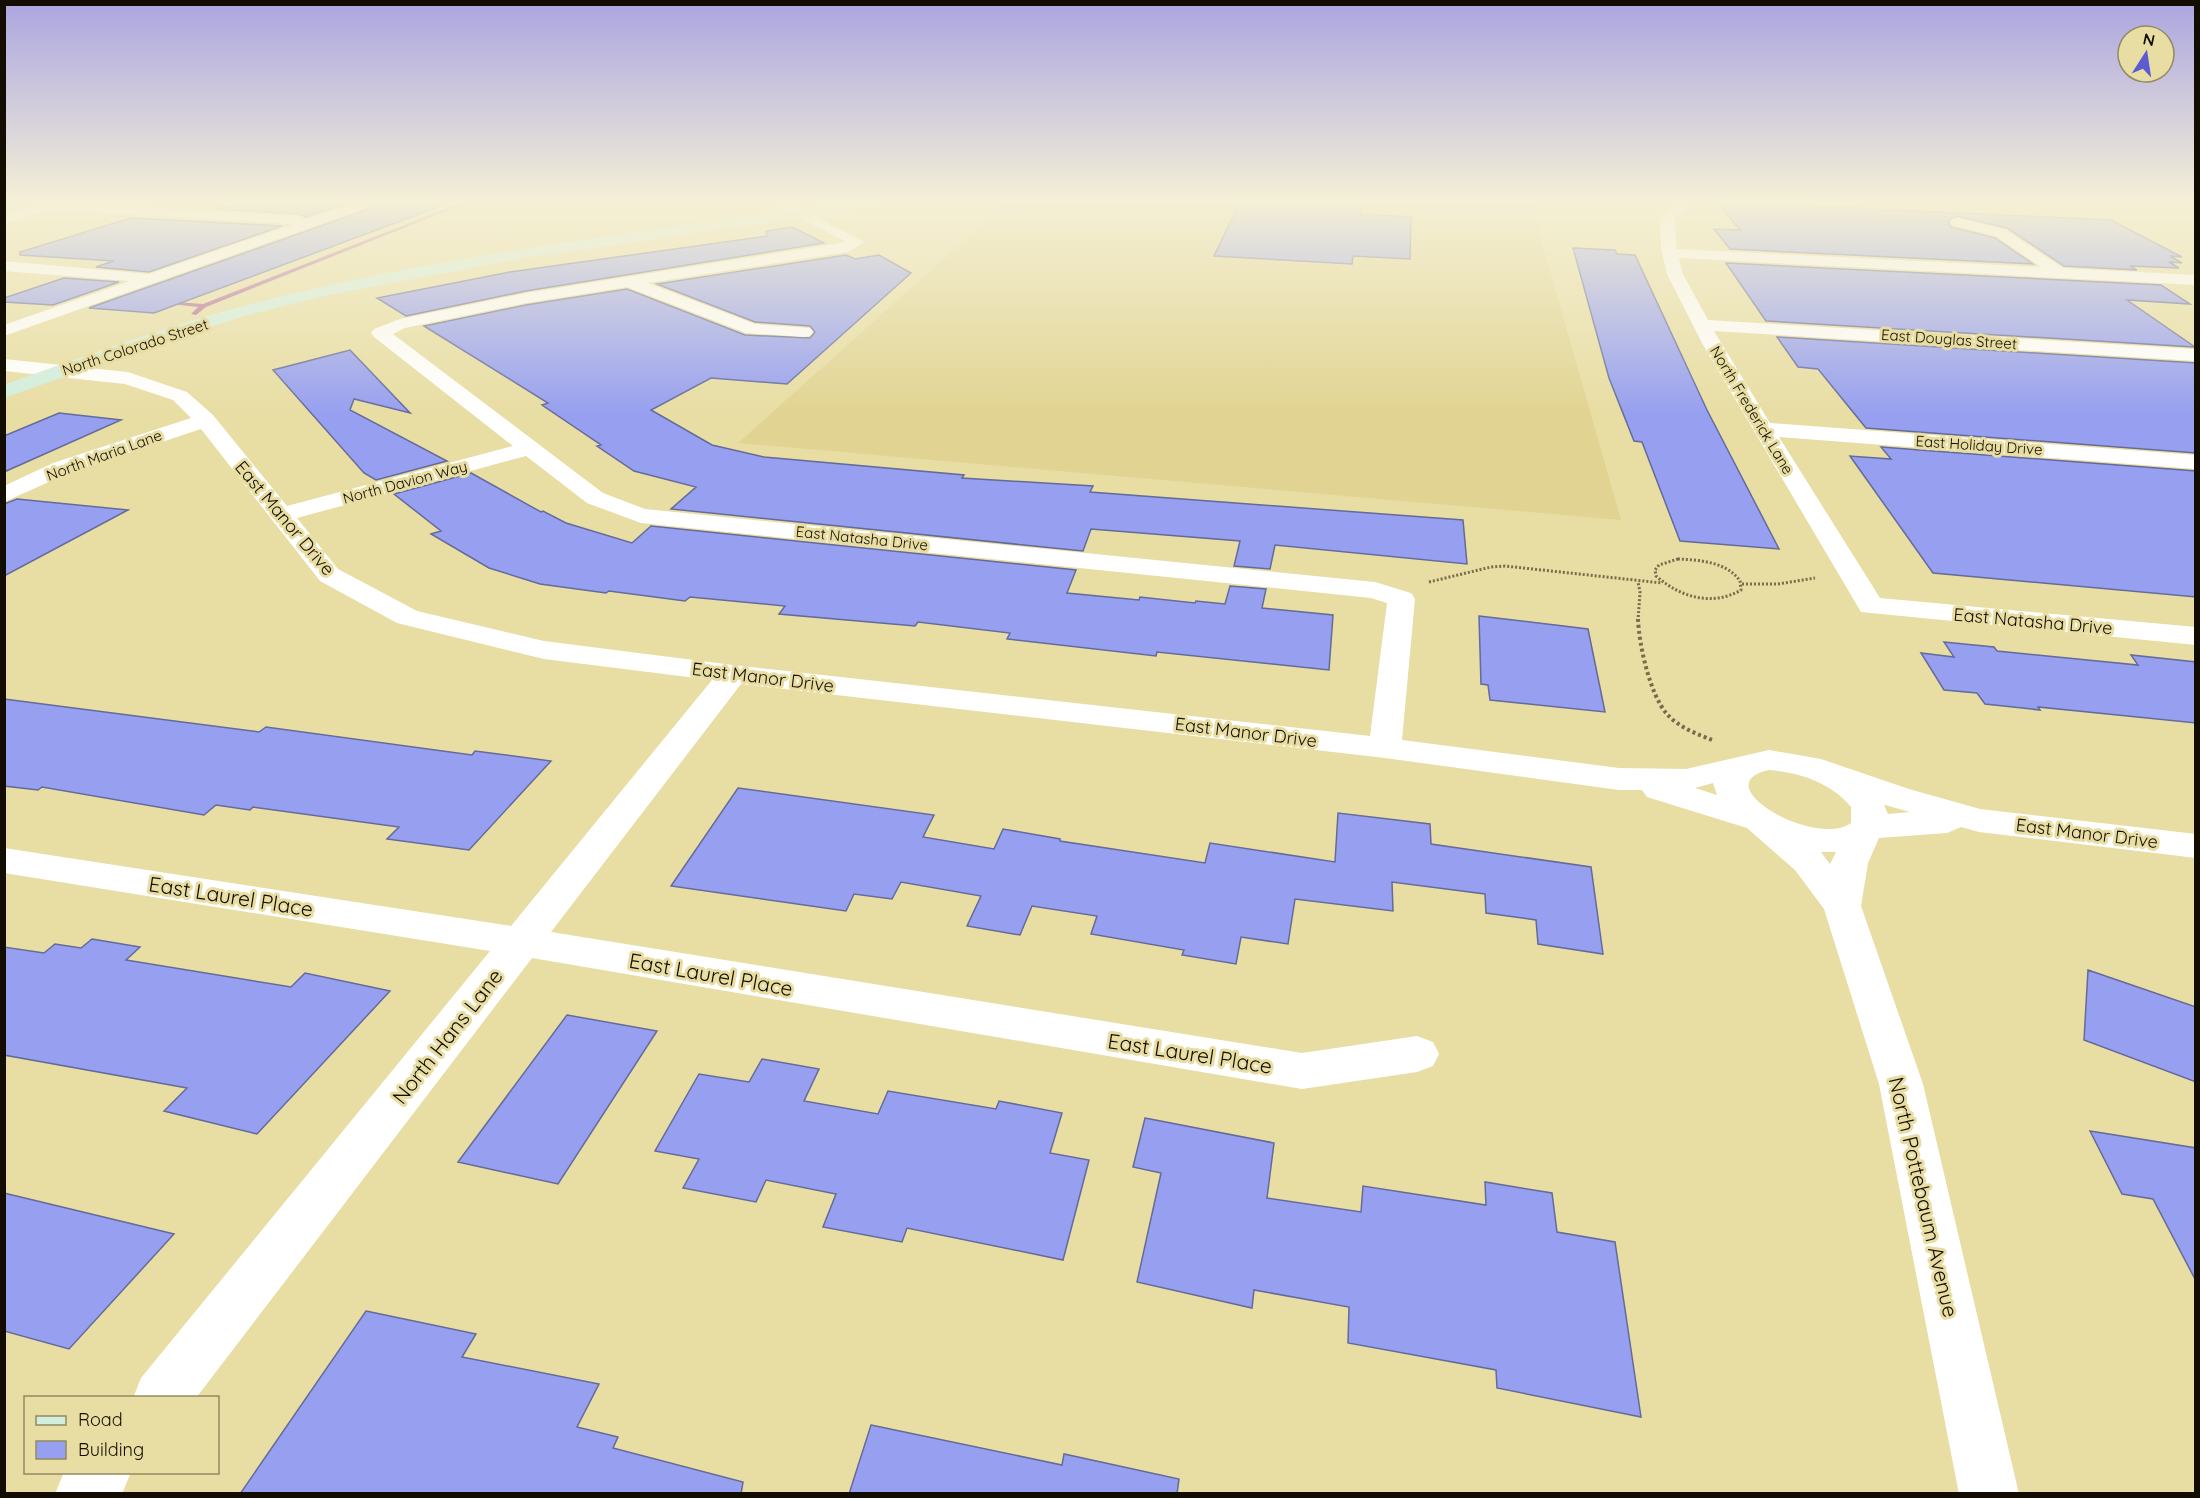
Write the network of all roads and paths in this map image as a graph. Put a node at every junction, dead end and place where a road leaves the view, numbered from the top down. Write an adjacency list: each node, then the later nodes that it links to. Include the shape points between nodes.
1 (103, 274): 7 (street)
2 (166, 274): 7 (street)
3 (408, 274): 15 (street, North Colorado Street, via 326,290 135,344)
4 (680, 274): 9 (street)
5 (1675, 274): 10 (street, North Frederick Lane)
6 (2078, 274): 8 (street)
7 (155, 278): 11 (street)
8 (2196, 280)
9 (630, 282): 12 (street, via 752,329); 19 (street, East Natasha Drive, via 400,324 380,333)
10 (1702, 325): 13 (street, East Douglas Street); 18 (street, North Frederick Lane)
11 (4, 331)
12 (804, 332)
13 (2196, 355)
14 (4, 365): 15 (street, East Manor Drive)
15 (62, 370): 16 (street, North Colorado Street); 17 (street, East Manor Drive, via 128,378 180,396)
16 (4, 392)
17 (205, 420): 21 (street, North Maria Lane, via 61,468); 22 (street, East Manor Drive)
18 (1763, 429): 20 (street, East Holiday Drive); 28 (street, North Frederick Lane)
19 (530, 448): 22 (street, North Davion Way); 27 (street, East Natasha Drive, via 596,498 641,516)
20 (2196, 462)
21 (4, 495)
22 (280, 515): 30 (street, East Manor Drive, via 329,575 407,617 544,650)
23 (1817, 578): 26 (path, via 1778,585)
24 (1638, 582): 25 (path); 27 (path, via 1505,566); 32 (path, via 1642,595 1638,622 1642,646 1659,704 1667,716)
25 (1662, 583): 26 (path, via 1684,594 1713,599 1735,595); 26 (path, via 1656,576 1659,565 1691,559 1725,569)
26 (1742, 584)
27 (1410, 592): 31 (street)
28 (1871, 606): 29 (street, East Natasha Drive)
29 (2196, 636)
30 (733, 674): 31 (street, East Manor Drive); 41 (street, North Hans Lane)
31 (1385, 748): 34 (street, East Manor Drive)
32 (1730, 755): 33 (street, East Manor Drive, via 1752,761 1788,761); 34 (street, East Manor Drive, via 1686,780); 35 (street, North Pottebaum Avenue, via 1729,785 1733,798)
33 (1828, 773): 36 (street, East Manor Drive); 37 (street, via 1846,784 1869,808)
34 (1619, 779): 35 (street, East Manor Drive)
35 (1759, 820): 37 (street, East Manor Drive, via 1783,832 1831,841 1852,838); 40 (street, North Pottebaum Avenue, via 1808,861)
36 (1979, 820): 37 (street, East Manor Drive, via 1910,822); 38 (street, East Manor Drive)
37 (1866, 829): 40 (street, North Pottebaum Avenue, via 1849,863)
38 (2196, 846)
39 (4, 860): 41 (street, East Laurel Place)
40 (1842, 906): 46 (street, North Pottebaum Avenue, via 1901,1084)
41 (521, 942): 42 (street, East Laurel Place, via 1302,1071); 43 (street, North Hans Lane)
42 (1417, 1054)
43 (163, 1396)
44 (101, 1474): 45 (street)
45 (85, 1494)
46 (1989, 1494)

